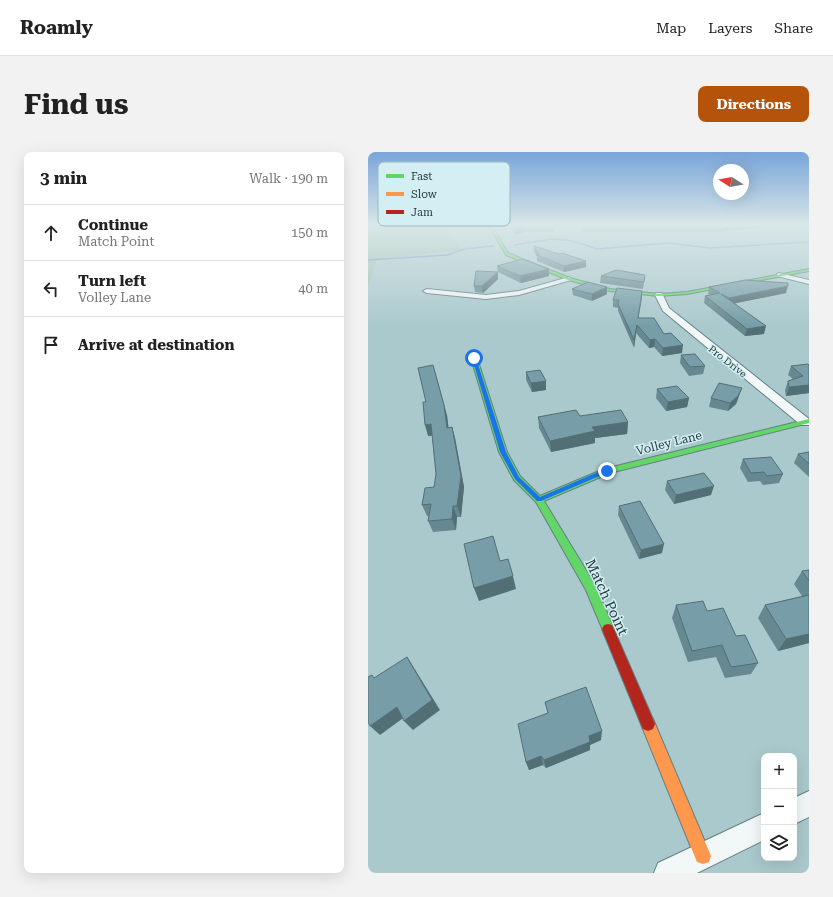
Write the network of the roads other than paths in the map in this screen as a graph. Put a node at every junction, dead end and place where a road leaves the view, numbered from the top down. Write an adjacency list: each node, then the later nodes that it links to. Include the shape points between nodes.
1 (519, 259): 4 (street)
2 (809, 270): 3 (street)
3 (779, 275): 5 (street); 7 (street, via 713,289)
4 (569, 279): 6 (street, via 519,293 486,297); 7 (street, via 610,290)
5 (809, 282)
6 (427, 291)
7 (658, 295): 9 (street, Pro Drive, via 666,309 700,339)
8 (474, 358): 10 (street, Match Point, via 503,452 517,478)
9 (807, 422): 10 (street, Volley Lane, via 607,471)
10 (539, 500): 14 (street, Match Point, via 591,588)
11 (809, 804): 12 (street)
12 (797, 810)
13 (761, 827): 14 (street)
14 (703, 856): 15 (street)
15 (668, 873)

